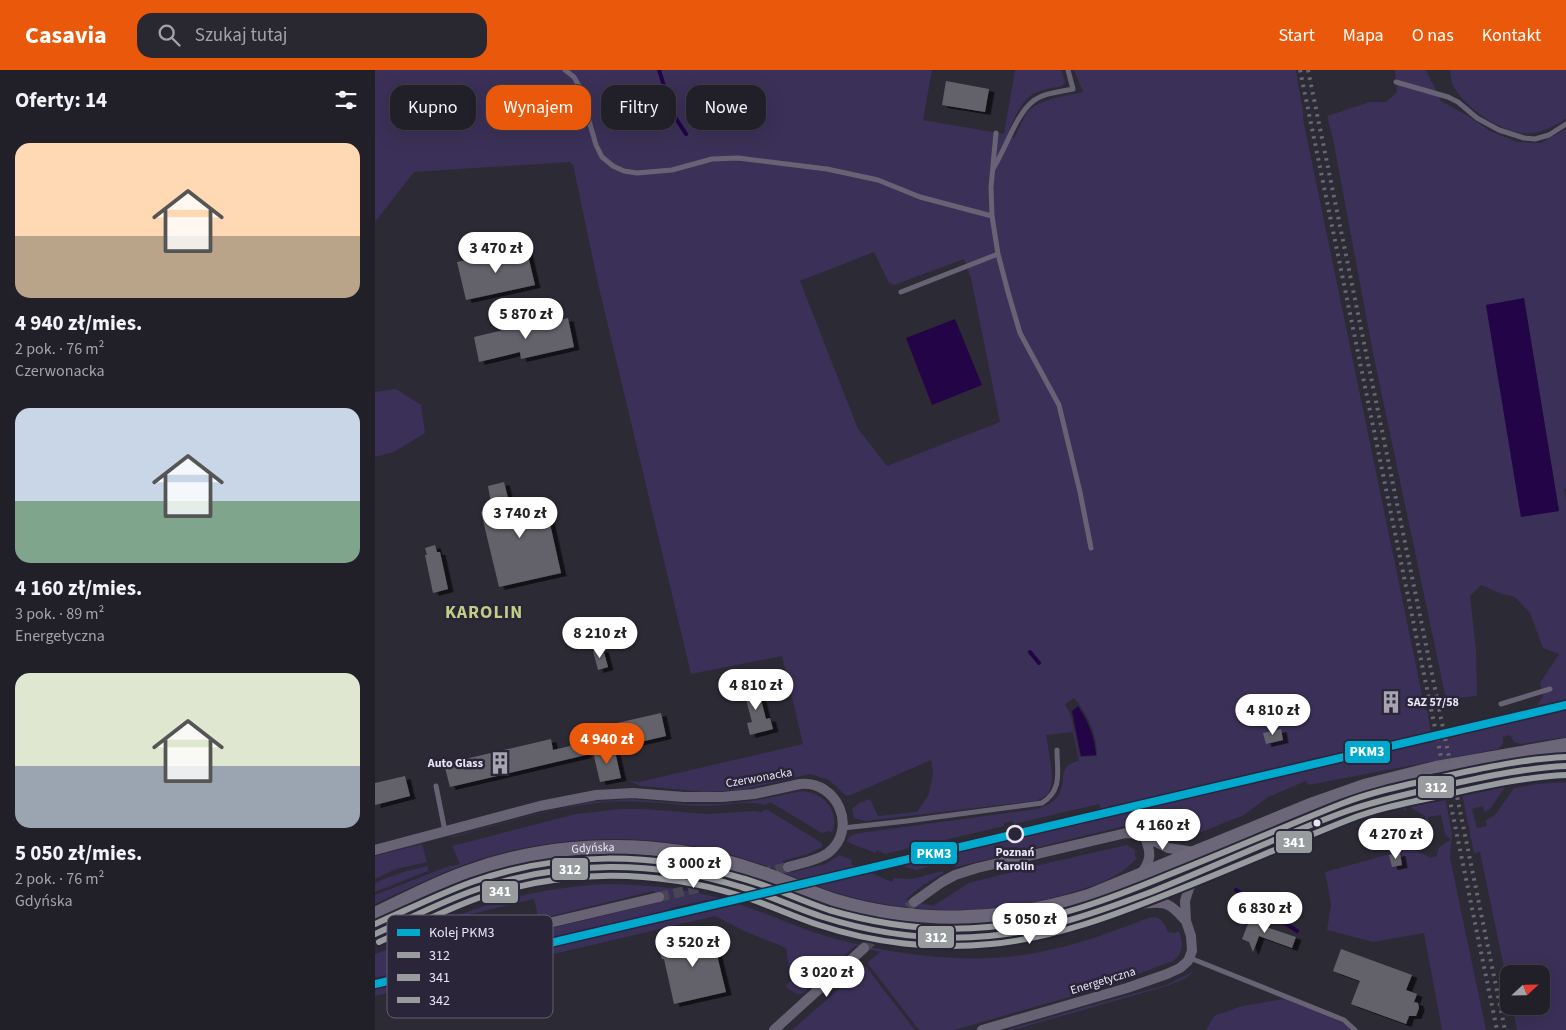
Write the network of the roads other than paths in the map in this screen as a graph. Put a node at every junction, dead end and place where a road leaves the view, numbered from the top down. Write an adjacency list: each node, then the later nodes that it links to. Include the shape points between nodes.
1 (565, 70): 7 (lane, via 579,86 595,145 613,166 624,171 672,170 712,159 738,158 827,169 878,180 920,197)
2 (1068, 70): 6 (lane, via 1073,89 1033,101 1021,113)
3 (1396, 82): 4 (lane, via 1448,97 1499,130 1524,138 1549,135)
4 (1566, 124)
5 (996, 133): 6 (lane)
6 (993, 169): 7 (lane)
7 (992, 216): 8 (lane)
8 (998, 254): 9 (lane); 10 (lane, via 1020,333 1059,405)
9 (901, 292)
10 (1091, 548)
11 (1549, 689): 12 (lane)
12 (1501, 704)
13 (1566, 745): 21 (main road, Gdyńska, via 1436,768 1364,786)
14 (1057, 750): 17 (lane, via 1055,792 1042,803)
15 (1566, 766): 23 (main road, Gdyńska, via 1479,778 1378,801)
16 (436, 786): 18 (lane)
17 (843, 828): 18 (street, Czerwonacka, via 842,810 836,799 824,789 805,783 754,794 708,798 641,793 596,794); 22 (street, via 838,842 828,853)
18 (445, 831): 20 (street, Czerwonacka)
19 (1145, 837): 21 (street, via 1168,848); 24 (street, via 1150,851 1145,869); 26 (street, via 1126,833 977,868 942,882)
20 (375, 850)
21 (1197, 853): 24 (main road, Gdyńska)
22 (788, 867)
23 (1199, 872): 28 (main road, Gdyńska); 32 (street, via 1186,895)
24 (1139, 876): 29 (main road, Gdyńska, via 1089,896 1033,910 986,917 939,918 848,904 705,856 647,848 590,848 544,852 477,869)
25 (659, 897): 33 (street)
26 (914, 902)
27 (438, 906): 28 (main road, Gdyńska, via 510,879 566,869 612,866 705,876 826,918 914,936 971,937 1014,933 1059,924); 30 (main road, Gdyńska); 31 (street)
28 (1111, 908): 32 (street, via 1162,902 1172,907)
29 (375, 914)
30 (418, 915)
31 (430, 915)
32 (1185, 921): 37 (street, via 1192,941)
33 (553, 922)
34 (387, 929): 35 (main road, Gdyńska)
35 (375, 934)
36 (864, 948): 38 (street)
37 (1190, 958): 39 (street, Energetyczna, via 1179,968 1149,980); 40 (lane, via 1344,1020)
38 (774, 1030)
39 (982, 1030)
40 (1355, 1030)

